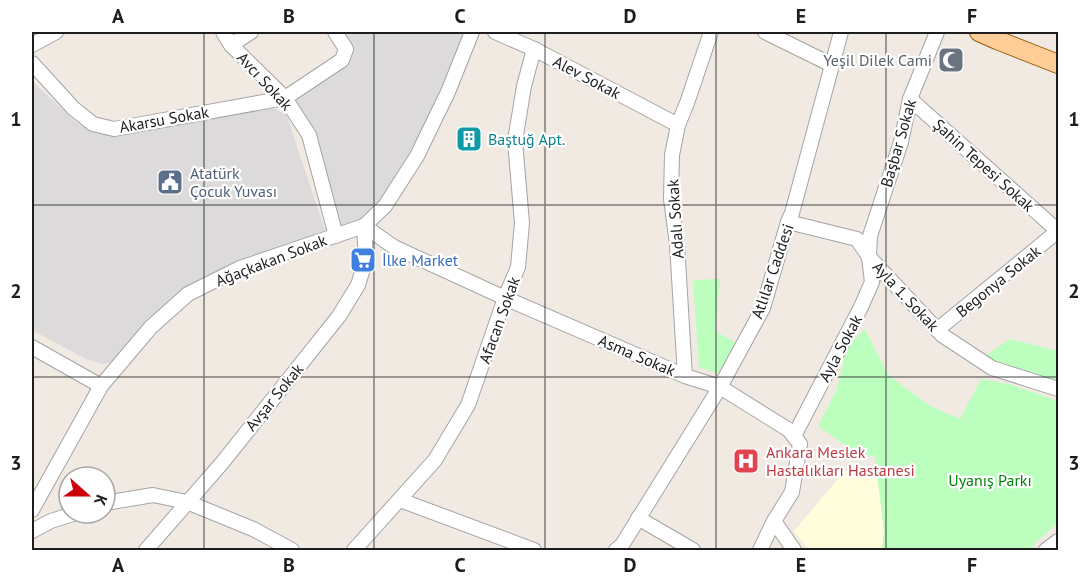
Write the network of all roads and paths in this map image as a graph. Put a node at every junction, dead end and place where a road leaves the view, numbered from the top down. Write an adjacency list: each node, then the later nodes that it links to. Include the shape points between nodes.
1 (56, 32): 12 (street)
2 (223, 32): 13 (street, Avcı Sokak)
3 (251, 32): 13 (street)
4 (335, 32): 18 (street, via 346,49 342,60)
5 (472, 32): 22 (street, Ağaçkakan Sokak, via 417,156 385,206)
6 (495, 32): 14 (street, Alev Sokak)
7 (711, 32): 20 (street, Adalı Sokak)
8 (765, 32): 17 (street)
9 (841, 32): 17 (street, Atlılar Caddesi)
10 (937, 32): 19 (street, Başbar Sokak)
11 (979, 32): 16 (main road)
12 (32, 45)
13 (231, 45): 18 (street, Avcı Sokak)
14 (534, 50): 20 (street, Alev Sokak); 26 (street, Afacan Sokak, via 515,141 522,223 518,267)
15 (32, 63): 18 (street, Akarsu Sokak, via 73,108 93,124 114,129)
16 (1059, 64)
17 (832, 65): 21 (street, Atlılar Caddesi)
18 (285, 98): 24 (street, Avcı Sokak, via 309,135)
19 (910, 99): 23 (street, Şahin Tepesi Sokak); 25 (street, Başbar Sokak, via 901,142 870,236)
20 (678, 125): 29 (street, Adalı Sokak, via 672,155 671,199)
21 (788, 222): 25 (street, Ayla 1. Sokak, via 857,239); 31 (street, Atlılar Caddesi, via 763,308)
22 (364, 226): 24 (street, Ağaçkakan Sokak); 26 (street, Asma Sokak, via 394,247); 37 (street, Avşar Sokak, via 366,259 358,285 339,316)
23 (1059, 231): 27 (street, Begonya Sokak)
24 (336, 236): 30 (street, Ağaçkakan Sokak, via 240,268 188,294 151,327)
25 (869, 256): 27 (street, Ayla 1. Sokak); 33 (street, Ayla Sokak, via 872,282)
26 (505, 298): 29 (street, Asma Sokak); 35 (street, Afacan Sokak, via 468,405 435,460)
27 (937, 330): 32 (street, Ayla 1. Sokak, via 992,368)
28 (32, 347): 30 (street)
29 (686, 376): 31 (street, Asma Sokak)
30 (101, 386): 34 (street, Ağaçkakan Sokak)
31 (720, 387): 33 (street, Asma Sokak); 39 (street, Atlılar Caddesi)
32 (1059, 389)
33 (794, 436): 41 (street, via 800,444 792,492)
34 (36, 492): 38 (street, Ağaçkakan Sokak)
35 (400, 500): 46 (street, Afacan Sokak); 47 (street)
36 (117, 501): 37 (street, via 153,495)
37 (187, 502): 44 (street, Avşar Sokak); 45 (street)
38 (32, 510)
39 (638, 518): 48 (street, Atlılar Caddesi); 49 (street)
40 (57, 519): 42 (street)
41 (774, 521): 50 (street); 51 (street)
42 (32, 531)
43 (1059, 541): 52 (street)
44 (146, 550)
45 (292, 550)
46 (354, 550)
47 (534, 550)
48 (616, 550)
49 (693, 550)
50 (759, 550)
51 (794, 550)
52 (1046, 550)

